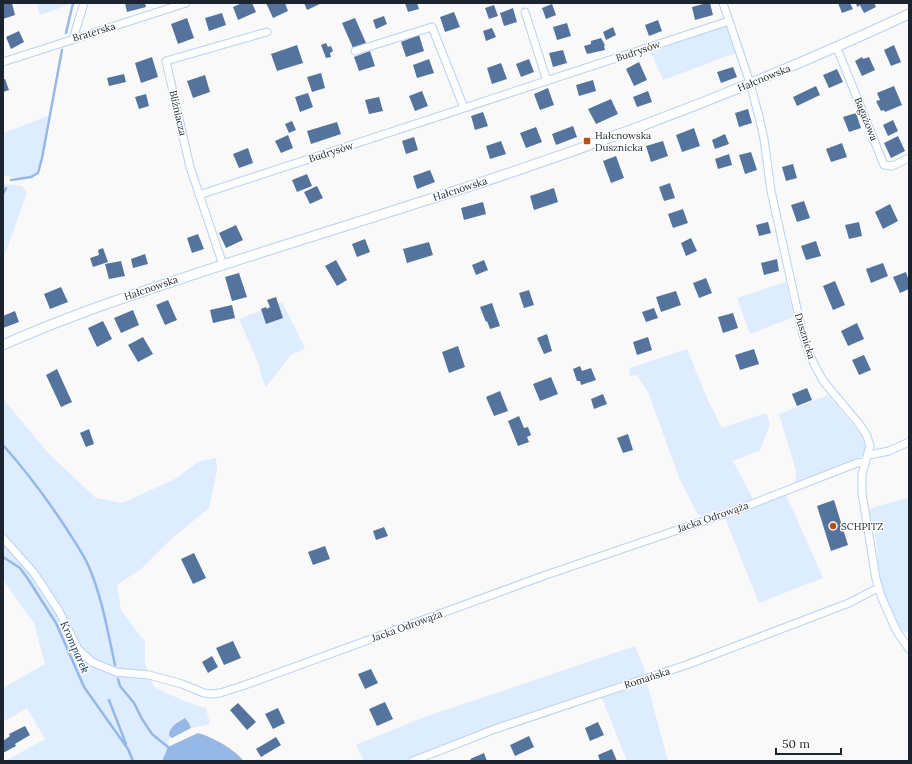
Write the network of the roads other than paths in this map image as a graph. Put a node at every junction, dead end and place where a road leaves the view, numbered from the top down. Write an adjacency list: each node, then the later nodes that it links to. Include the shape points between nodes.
1 (84, 3): 8 (street)
2 (186, 3): 8 (street, Braterska)
3 (723, 3): 6 (street, Dusznicka)
4 (525, 12): 12 (street)
5 (909, 14): 9 (street, Hałcnowska)
6 (729, 21): 12 (street, Budrysów); 13 (street, Dusznicka)
7 (267, 32): 16 (street, Bliźniacza, via 166,62)
8 (73, 39): 11 (street, Braterska)
9 (837, 48): 13 (street, Hałcnowska); 15 (street, Bagażowa, via 884,165 892,166)
10 (356, 51): 14 (street, via 432,27)
11 (3, 62)
12 (547, 81): 14 (street, Budrysów)
13 (750, 83): 17 (street, Hałcnowska, via 589,146 419,203); 20 (street, Dusznicka, via 764,139 770,192 808,351 824,382 860,424 870,446)
14 (464, 108): 16 (street, Budrysów)
15 (909, 158)
16 (199, 195): 17 (street, Bliźniacza)
17 (223, 264): 18 (street, Hałcnowska, via 71,316)
18 (3, 345)
19 (909, 442): 20 (street, via 888,451)
20 (869, 455): 21 (street)
21 (865, 462): 22 (street, Jacka Odrowąża, via 245,685 212,694 149,675 116,672 92,662 78,649 59,611 34,573); 23 (street, via 862,493)
22 (3, 538)
23 (878, 588): 25 (street); 27 (street, Romańska, via 849,603 689,664 495,729)
24 (909, 636): 25 (street)
25 (902, 640): 26 (street)
26 (909, 649)
27 (413, 761)

